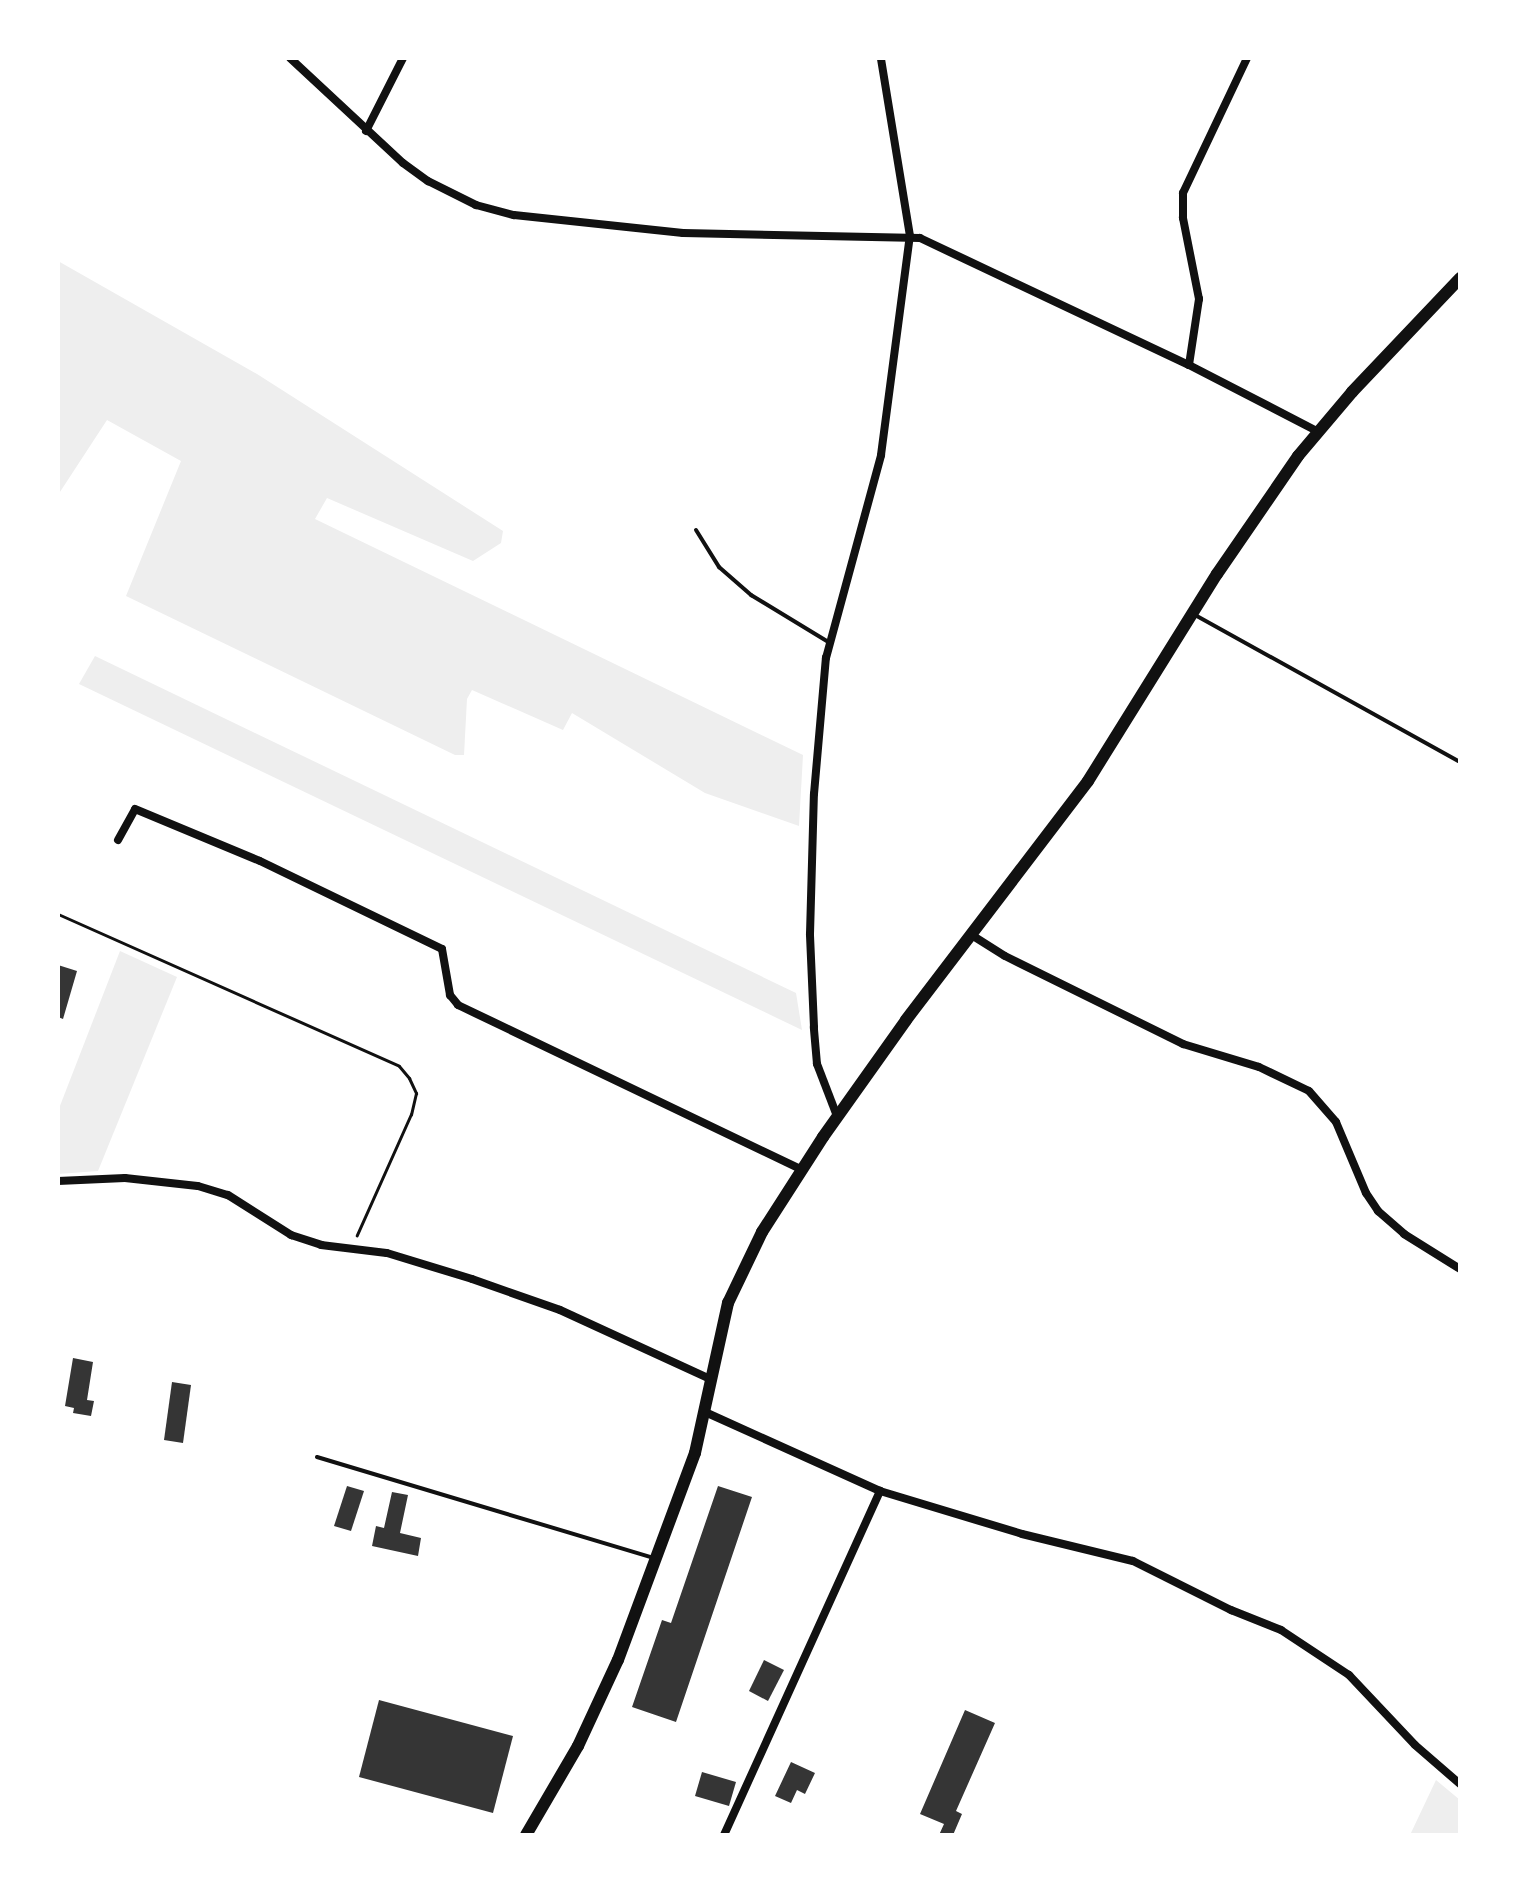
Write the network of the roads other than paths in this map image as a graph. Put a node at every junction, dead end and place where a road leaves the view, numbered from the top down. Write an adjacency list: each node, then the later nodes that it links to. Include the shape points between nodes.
1 (290, 58): 5 (street)
2 (403, 58): 5 (street)
3 (881, 58): 6 (street)
4 (1247, 58): 8 (street, via 1183,193 1199,299)
5 (366, 131): 6 (street, via 428,181 502,213 683,233)
6 (910, 236): 8 (street, via 940,244); 12 (street, via 881,455)
7 (1460, 278): 9 (main road)
8 (1189, 365): 9 (street)
9 (1319, 432): 11 (main road)
10 (696, 530): 12 (lane, via 719,567 751,595)
11 (1193, 613): 13 (lane); 15 (main road, via 1088,781)
12 (830, 643): 16 (street, via 816,757 810,934 817,1064)
13 (1460, 762)
14 (118, 840): 17 (street, via 135,809 260,861 442,949 450,995 458,1005)
15 (970, 934): 16 (main road); 19 (street, via 1183,1044 1259,1067 1309,1091 1336,1122 1378,1211)
16 (837, 1116): 17 (main road)
17 (801, 1169): 20 (main road, via 735,1284)
18 (58, 1181): 20 (street, via 125,1178 228,1195 291,1235 430,1266 560,1310)
19 (1460, 1269)
20 (710, 1379): 21 (main road)
21 (705, 1412): 23 (street); 24 (main road)
22 (317, 1457): 24 (lane)
23 (880, 1491): 25 (street, via 1133,1561 1281,1630 1349,1675); 27 (street)
24 (656, 1559): 26 (main road, via 599,1704)
25 (1460, 1784)
26 (526, 1835)
27 (724, 1835)

